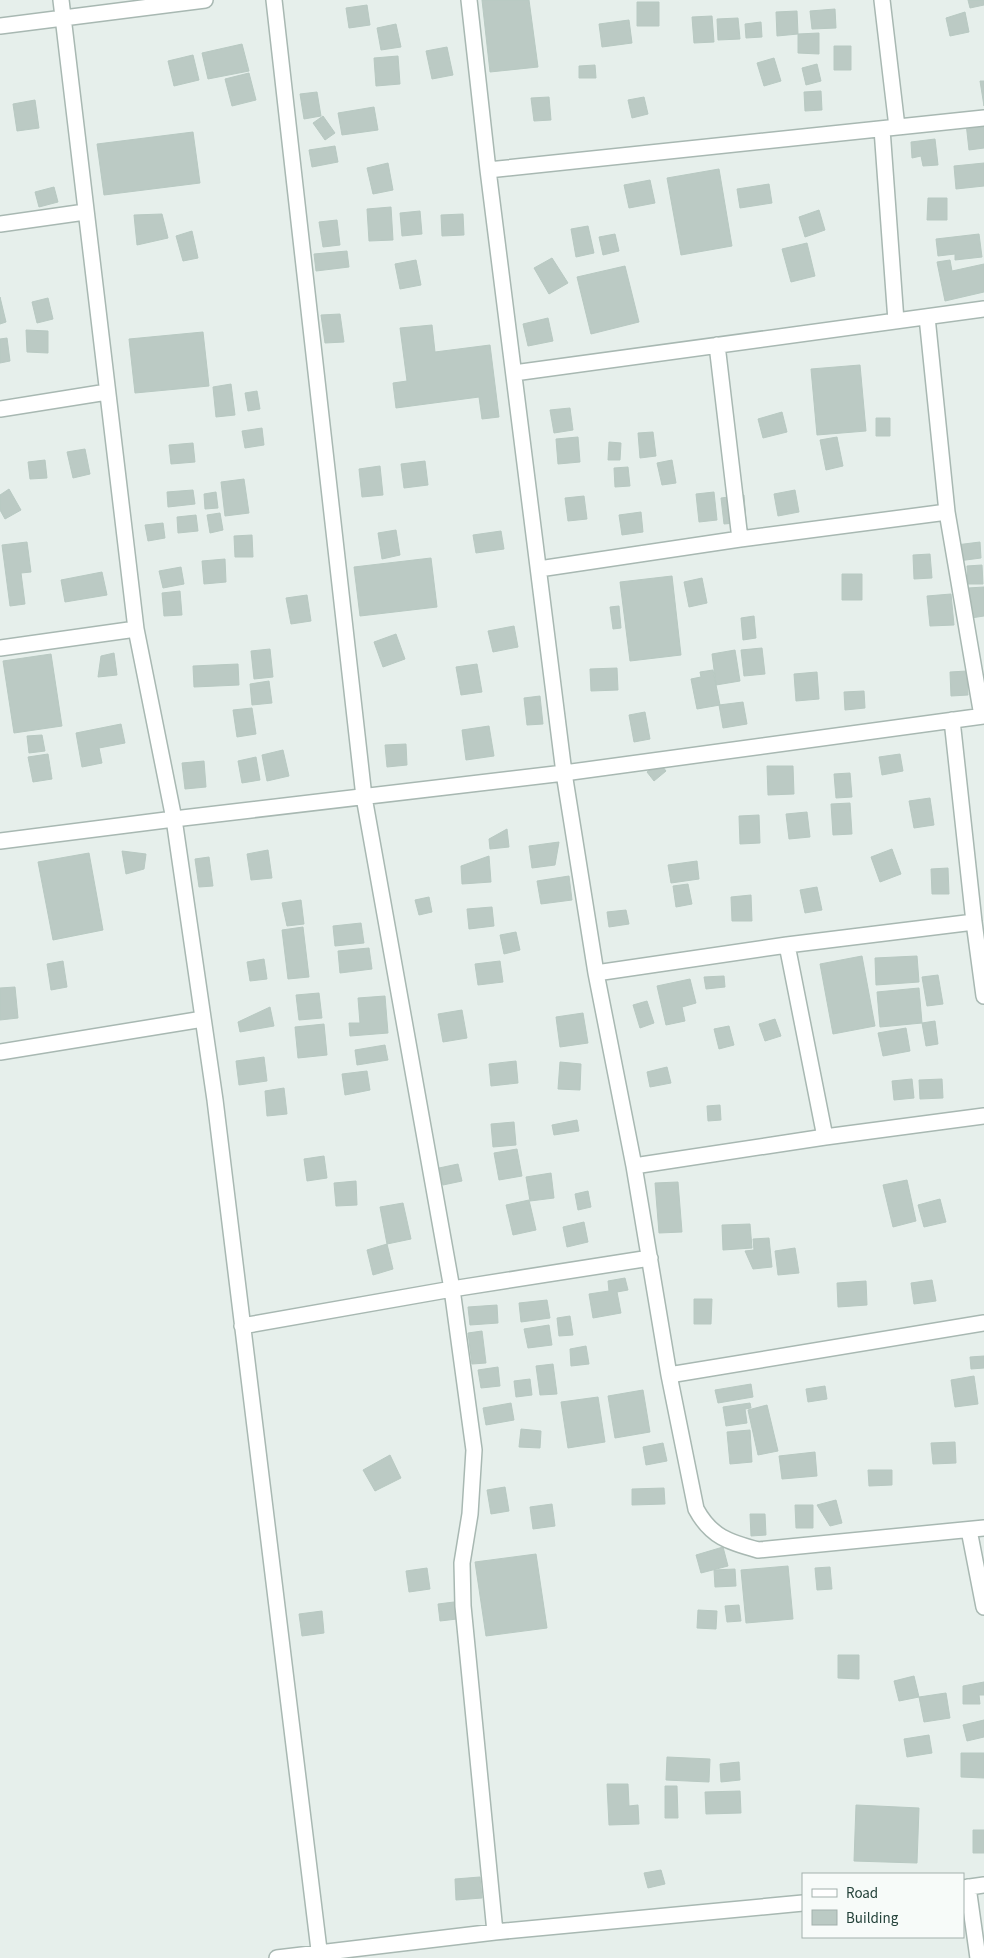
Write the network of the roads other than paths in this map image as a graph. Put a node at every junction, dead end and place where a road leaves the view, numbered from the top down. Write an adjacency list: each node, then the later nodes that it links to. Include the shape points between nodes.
1 (62, 0): 6 (street)
2 (205, 0): 6 (street)
3 (274, 0): 29 (street)
4 (469, 0): 11 (street)
5 (882, 0): 9 (street)
6 (64, 18): 7 (street); 12 (street)
7 (0, 26)
8 (984, 118): 9 (street)
9 (897, 127): 10 (street)
10 (882, 129): 11 (street); 16 (street)
11 (488, 170): 18 (street)
12 (85, 212): 13 (street); 19 (street)
13 (0, 224)
14 (984, 309): 15 (street)
15 (927, 317): 16 (street); 21 (street)
16 (896, 322): 17 (street)
17 (717, 346): 18 (street); 22 (street)
18 (514, 373): 23 (street)
19 (107, 392): 20 (street); 24 (street)
20 (0, 410)
21 (947, 512): 22 (street); 26 (street)
22 (740, 539): 23 (street)
23 (539, 569): 28 (street)
24 (136, 629): 25 (street); 30 (street)
25 (0, 648)
26 (983, 716): 27 (street)
27 (952, 720): 28 (street); 32 (street)
28 (564, 773): 29 (street); 34 (street)
29 (364, 797): 30 (street); 42 (street)
30 (174, 819): 31 (street); 36 (street)
31 (0, 841)
32 (974, 922): 33 (street); 35 (street)
33 (787, 945): 34 (street); 39 (street)
34 (596, 973): 40 (street)
35 (984, 996)
36 (203, 1020): 37 (street); 44 (street)
37 (0, 1052)
38 (984, 1116): 39 (street)
39 (825, 1137): 40 (street)
40 (634, 1166): 41 (street)
41 (650, 1258): 42 (street); 45 (street)
42 (452, 1289): 44 (street); 51 (street, via 474,1450 470,1514 462,1563 463,1606)
43 (984, 1323): 45 (street)
44 (242, 1326): 52 (street)
45 (669, 1375): 46 (street, via 696,1509 703,1523 734,1544 758,1550)
46 (976, 1529): 47 (street)
47 (984, 1608)
48 (984, 1885): 49 (street)
49 (965, 1887): 54 (street)
50 (802, 1903): 51 (street)
51 (496, 1932): 52 (street)
52 (320, 1955): 53 (street)
53 (277, 1958)
54 (978, 1958)

